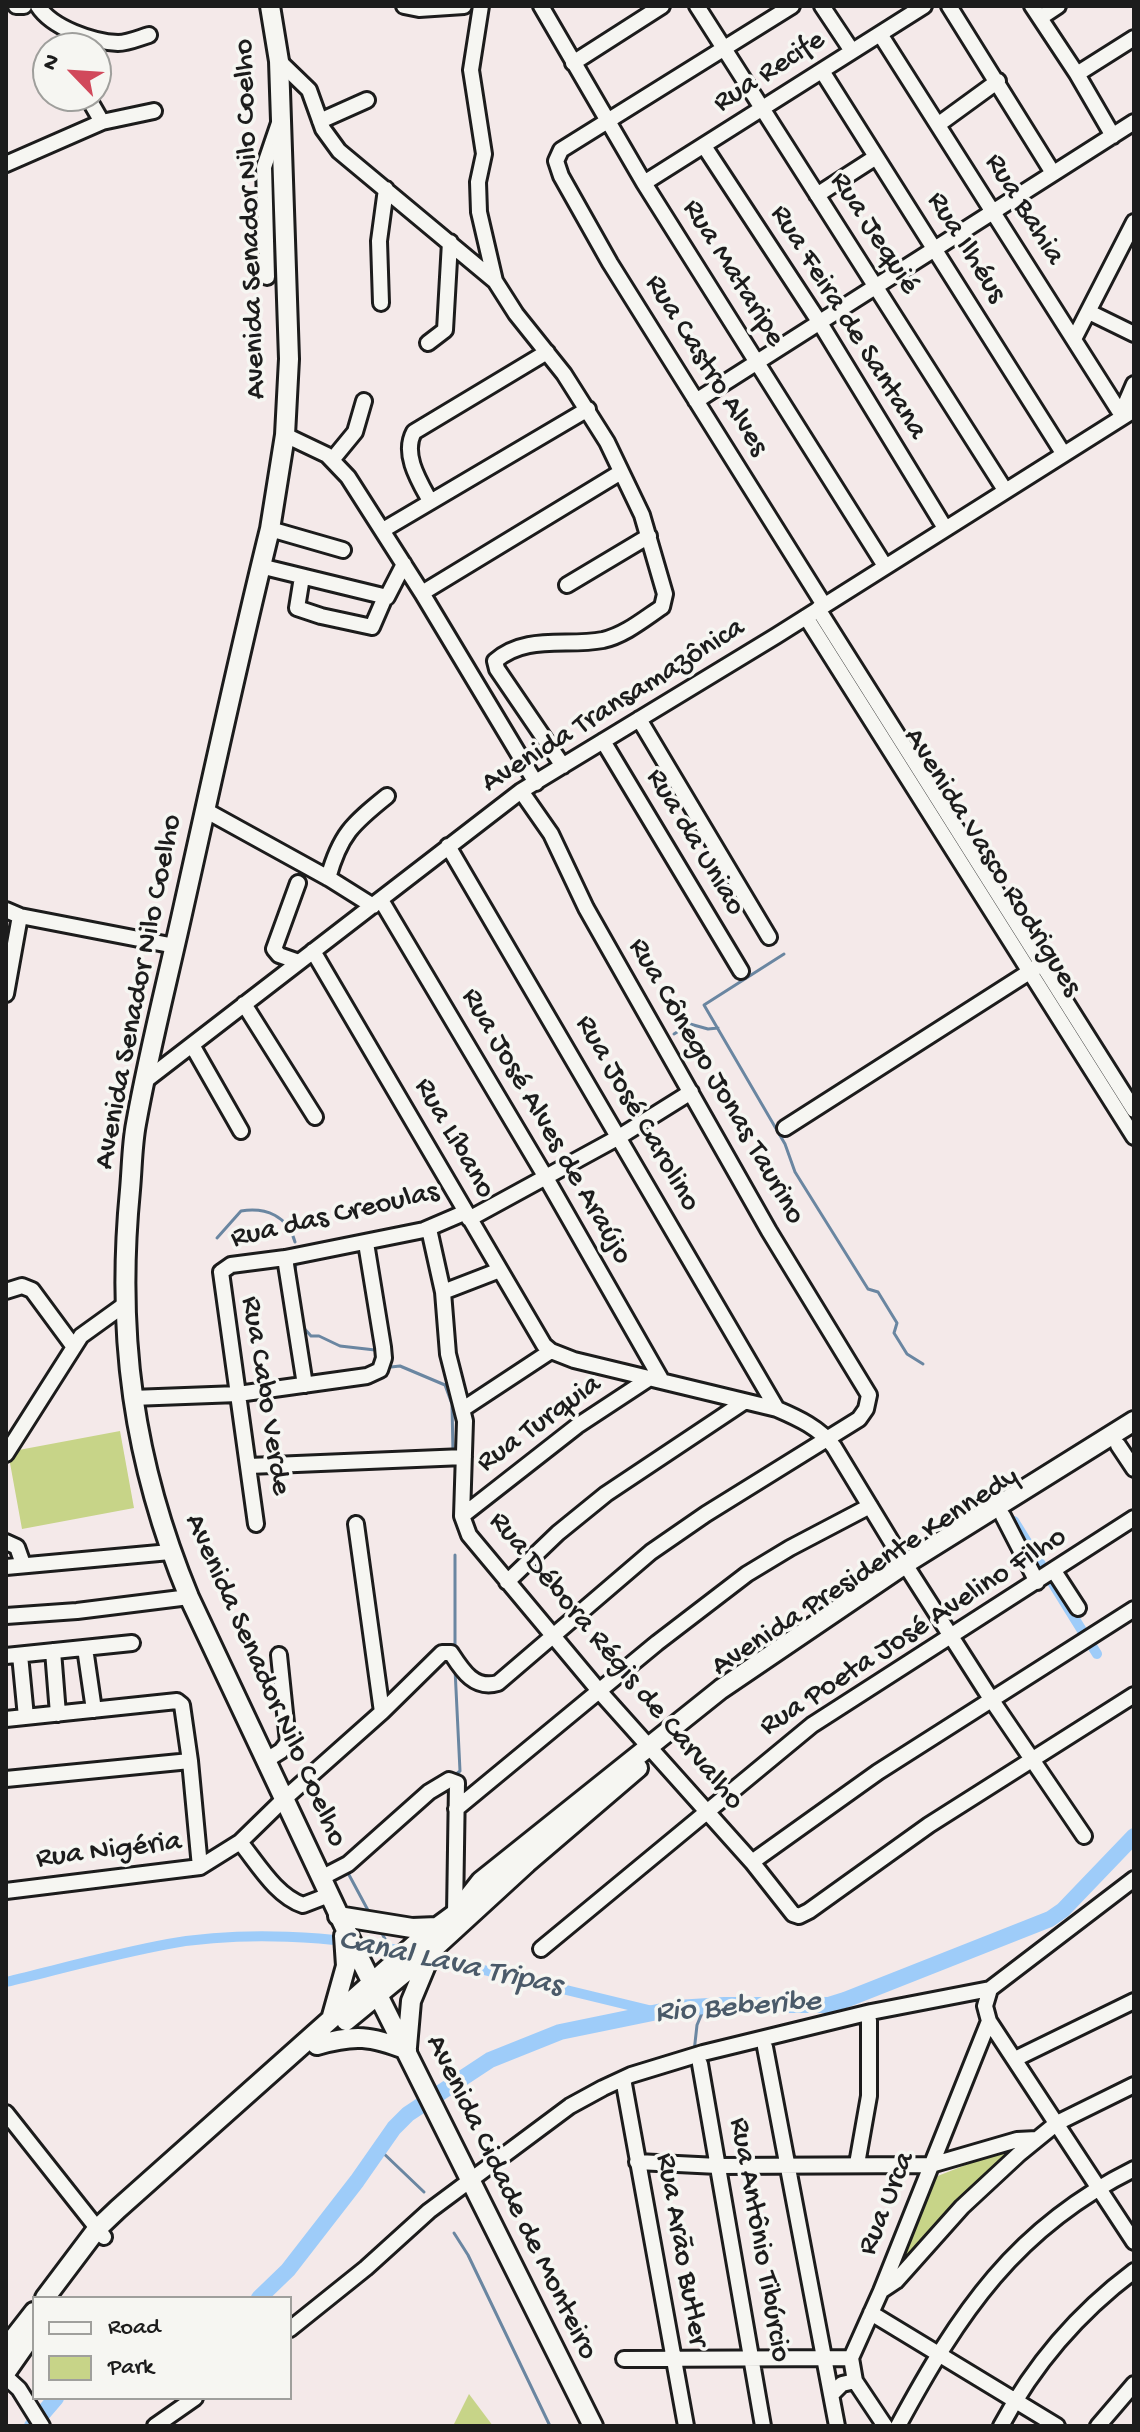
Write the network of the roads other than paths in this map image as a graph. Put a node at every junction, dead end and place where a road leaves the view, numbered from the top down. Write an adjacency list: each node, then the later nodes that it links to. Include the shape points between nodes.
1 (16, 6): 2 (street)
2 (24, 6)
3 (38, 6): 18 (street)
4 (270, 6): 25 (main road, Avenida Senador Nilo Coelho)
5 (404, 6): 6 (street)
6 (452, 6): 7 (street)
7 (464, 6)
8 (481, 6): 53 (street, via 471,70 484,154 479,212)
9 (541, 6): 26 (street, Rua Mataripe)
10 (662, 6): 26 (street)
11 (697, 6): 23 (street, Rua Jequié)
12 (792, 6): 23 (street)
13 (822, 6): 24 (street)
14 (924, 6): 19 (street, Rua Recife)
15 (949, 6): 29 (street)
16 (1058, 6): 17 (street)
17 (1036, 12): 28 (street)
18 (73, 32)
19 (880, 34): 24 (street, Rua Recife); 39 (street, Rua Bahia)
20 (149, 35): 22 (street)
21 (1134, 38): 28 (street)
22 (112, 44)
23 (724, 50): 31 (street, Rua Jequié); 37 (street)
24 (852, 51): 27 (street, Rua Recife)
25 (279, 61): 34 (main road, Avenida Senador Nilo Coelho); 35 (street, via 309,90)
26 (573, 63): 37 (street, Rua Mataripe)
27 (822, 71): 31 (street, Rua Recife); 42 (street, Rua Ilhéus)
28 (1077, 74): 40 (street)
29 (998, 81): 39 (street); 44 (street)
30 (367, 100): 35 (street)
31 (763, 110): 41 (street, Rua Recife); 47 (street, Rua Jequié)
32 (154, 111): 36 (street)
33 (96, 112): 36 (street)
34 (282, 115): 52 (street, via 264,167); 68 (main road, Avenida Senador Nilo Coelho, via 289,313)
35 (320, 121): 46 (street, via 339,151)
36 (102, 122): 43 (street)
37 (609, 122): 45 (street, Rua Mataripe); 65 (street, Rua Castro Alves, via 561,150 556,161 610,263)
38 (1134, 122): 40 (street)
39 (939, 124): 48 (street, Rua Bahia)
40 (1113, 136): 44 (street)
41 (704, 146): 45 (street, Rua Recife); 57 (street, Rua Feira de Santana)
42 (876, 157): 47 (street); 51 (street, Rua Ilhéus)
43 (6, 164)
44 (1053, 173): 48 (street)
45 (644, 183): 62 (street, Rua Mataripe)
46 (386, 189): 50 (street); 55 (street, via 379,241)
47 (817, 195): 54 (street, Rua Jequié)
48 (992, 213): 51 (street); 59 (street, Rua Bahia)
49 (1134, 222): 56 (street)
50 (450, 242): 53 (street); 60 (street, via 446,325 442,335)
51 (936, 250): 54 (street); 69 (street, Rua Ilhéus)
52 (267, 277)
53 (495, 281): 61 (street)
54 (877, 287): 57 (street); 72 (street, Rua Jequié)
55 (381, 303)
56 (1089, 312): 58 (street); 59 (street)
57 (820, 323): 62 (street); 74 (street, Rua Feira de Santana)
58 (1134, 334)
59 (1074, 339): 67 (street, Rua Bahia)
60 (428, 343)
61 (547, 352): 66 (street); 73 (street, via 414,432 411,461)
62 (756, 363): 65 (street); 81 (street, Rua Mataripe)
63 (1134, 384): 67 (street)
64 (364, 401): 70 (street, via 355,432)
65 (696, 401): 86 (street, Rua Castro Alves)
66 (588, 409): 71 (street); 73 (street)
67 (1126, 413): 69 (street, Avenida Transamazônica)
68 (285, 435): 70 (street); 75 (main road, Avenida Senador Nilo Coelho)
69 (1063, 453): 72 (street, Avenida Transamazônica)
70 (332, 460): 76 (street)
71 (621, 472): 77 (street); 84 (street)
72 (1005, 490): 74 (street, Avenida Transamazônica)
73 (430, 501): 76 (street)
74 (945, 528): 81 (street, Avenida Transamazônica)
75 (270, 529): 78 (street); 80 (main road, Avenida Senador Nilo Coelho)
76 (383, 530): 79 (street)
77 (649, 536): 83 (street); 89 (street, via 665,594 662,607 619,635 538,642 495,661)
78 (343, 550)
79 (404, 564): 84 (street); 85 (street)
80 (260, 566): 82 (street); 93 (main road, Avenida Senador Nilo Coelho)
81 (885, 566): 86 (street, Avenida Transamazônica)
82 (302, 577): 85 (street); 85 (street, via 297,608 321,616 372,627)
83 (567, 585)
84 (422, 593): 90 (street)
85 (385, 597)
86 (816, 610): 87 (street, Avenida Transamazônica); 103 (street, Avenida Vasco Rodrigues, via 851,676)
87 (639, 719): 88 (street, Avenida Transamazônica); 99 (street)
88 (603, 741): 89 (street, Avenida Transamazônica); 104 (street, Rua da Uniao)
89 (563, 766): 90 (street, Avenida Transamazônica)
90 (536, 783): 91 (street, Avenida Transamazônica)
91 (521, 791): 94 (street, Avenida Transamazônica); 109 (street, Rua Cônego Jonas Taurino, via 551,834 586,908)
92 (387, 796): 95 (street, via 344,837)
93 (205, 810): 95 (street, Rua José Alves de Araújo); 100 (main road, Avenida Senador Nilo Coelho)
94 (448, 846): 97 (street, Avenida Transamazônica); 114 (street, Rua José Carolino)
95 (328, 878): 97 (street, Rua José Alves de Araújo)
96 (298, 883): 102 (street, via 274,949)
97 (377, 903): 101 (street, Avenida Transamazônica); 116 (street, Rua José Alves de Araújo)
98 (13, 913): 100 (street); 105 (street)
99 (769, 937)
100 (175, 946): 108 (main road, Avenida Senador Nilo Coelho)
101 (313, 951): 102 (street, Avenida Transamazônica); 117 (street, Rua Líbano)
102 (299, 962): 106 (street, Avenida Transamazônica)
103 (1036, 968): 110 (street, Avenida Vasco Rodrigues); 112 (street); 115 (street, Avenida Vasco Rodrigues)
104 (741, 971)
105 (6, 994)
106 (244, 1004): 107 (street, Avenida Transamazônica); 111 (street)
107 (192, 1045): 108 (street, Avenida Transamazônica); 113 (street)
108 (145, 1081): 125 (main road, Avenida Senador Nilo Coelho, via 126,1221)
109 (691, 1092): 114 (street, Rua das Creoulas); 137 (street, Rua Cônego Jonas Taurino, via 869,1395 859,1419)
110 (1134, 1110)
111 (315, 1117)
112 (785, 1128)
113 (241, 1131)
114 (619, 1137): 116 (street, Rua das Creoulas); 134 (street, Rua José Carolino)
115 (1134, 1137)
116 (545, 1176): 117 (street, Rua das Creoulas); 128 (street, Rua José Alves de Araújo)
117 (468, 1216): 118 (street, Rua das Creoulas); 121 (street, Rua Líbano)
118 (429, 1229): 119 (street, Rua das Creoulas); 124 (street, Rua Débora Régis de Carvalho)
119 (366, 1243): 120 (street, Rua das Creoulas); 129 (street, via 383,1347 380,1370)
120 (285, 1258): 122 (street, Rua das Creoulas, via 231,1265); 129 (street)
121 (500, 1270): 124 (street); 127 (street, Rua Líbano)
122 (219, 1276): 130 (street, Rua Cabo Verde)
123 (6, 1291): 126 (street, via 22,1286 32,1290)
124 (443, 1292): 133 (street, Rua Débora Régis de Carvalho, via 448,1354)
125 (124, 1305): 126 (street, via 92,1326); 131 (main road, Avenida Senador Nilo Coelho)
126 (74, 1347): 139 (street)
127 (551, 1351): 128 (street); 133 (street, Rua Turquia)
128 (656, 1380): 132 (street); 144 (street, Rua Turquia, via 577,1426)
129 (305, 1385): 130 (street)
130 (238, 1394): 131 (street); 141 (street, Rua Cabo Verde)
131 (132, 1398): 150 (main road, Avenida Senador Nilo Coelho)
132 (744, 1402): 134 (street); 155 (street, via 606,1494)
133 (463, 1409): 140 (street, Rua Débora Régis de Carvalho)
134 (777, 1409): 137 (street)
135 (1134, 1421): 153 (main road, Avenida Presidente Kennedy)
136 (1134, 1434): 138 (main road, Avenida Presidente Kennedy)
137 (827, 1437): 143 (street); 160 (street, via 651,1552)
138 (1118, 1445): 142 (street); 145 (main road, Avenida Presidente Kennedy)
139 (6, 1454)
140 (464, 1457): 141 (street); 144 (street, Rua Débora Régis de Carvalho)
141 (249, 1466): 147 (street, Rua Cabo Verde)
142 (1134, 1469)
143 (870, 1506): 153 (street); 167 (street, via 757,1567)
144 (462, 1516): 155 (street, Rua Débora Régis de Carvalho, via 469,1535)
145 (1003, 1516): 153 (main road, Avenida Presidente Kennedy); 154 (street)
146 (1134, 1518): 154 (street, Rua Poeta José Avelino Filho)
147 (256, 1524)
148 (356, 1524): 171 (street)
149 (6, 1542): 151 (street, via 17,1547)
150 (170, 1552): 151 (street); 156 (main road, Avenida Senador Nilo Coelho)
151 (23, 1564): 152 (street)
152 (6, 1567)
153 (907, 1568): 161 (street); 175 (main road, Avenida Presidente Kennedy, via 731,1682)
154 (1046, 1576): 157 (street); 161 (street, Rua Poeta José Avelino Filho)
155 (507, 1582): 160 (street, Rua Débora Régis de Carvalho)
156 (189, 1597): 159 (street); 178 (main road, Avenida Senador Nilo Coelho)
157 (1078, 1608)
158 (1134, 1609): 169 (street)
159 (6, 1616)
160 (552, 1636): 167 (street, Rua Débora Régis de Carvalho); 171 (street, Rua Nigéria, via 491,1685 462,1670 451,1653 442,1653)
161 (951, 1636): 169 (street); 182 (street, Rua Poeta José Avelino Filho, via 812,1725)
162 (132, 1643): 163 (street)
163 (85, 1648): 164 (street); 170 (street)
164 (53, 1651): 166 (street); 172 (street)
165 (279, 1655): 178 (street, via 288,1742)
166 (13, 1656): 173 (street)
167 (600, 1692): 175 (street, Rua Débora Régis de Carvalho); 181 (street)
168 (1134, 1695): 176 (street)
169 (991, 1699): 176 (street); 186 (street)
170 (94, 1710): 172 (street); 177 (street, via 172,1701 182,1705)
171 (382, 1712): 180 (street, Rua Nigéria)
172 (58, 1714): 173 (street)
173 (26, 1717): 174 (street)
174 (6, 1719)
175 (651, 1750): 182 (street, Rua Débora Régis de Carvalho); 185 (main road, Avenida Presidente Kennedy); 185 (main road, Avenida Presidente Kennedy, via 586,1795)
176 (1032, 1760): 183 (street); 186 (street, Rua Débora Régis de Carvalho, via 809,1911 795,1915)
177 (190, 1761): 179 (street); 187 (street)
178 (265, 1761): 180 (main road, Avenida Senador Nilo Coelho)
179 (6, 1779)
180 (283, 1800): 184 (street, Rua Nigéria); 188 (main road, Avenida Senador Nilo Coelho)
181 (456, 1809): 188 (street, via 452,1781 429,1792 348,1864); 192 (street)
182 (706, 1811): 186 (street, Rua Débora Régis de Carvalho); 196 (street, Rua Poeta José Avelino Filho)
183 (1084, 1836)
184 (240, 1842): 187 (street, Rua Nigéria); 191 (street, via 294,1901 303,1905)
185 (520, 1859): 192 (main road, Avenida Presidente Kennedy)
186 (752, 1862)
187 (200, 1867): 190 (street, Rua Nigéria)
188 (321, 1878): 191 (main road, Avenida Senador Nilo Coelho)
189 (1134, 1879): 199 (street)
190 (6, 1891)
191 (329, 1895): 193 (main road, Avenida Senador Nilo Coelho)
192 (461, 1917): 194 (main road, Avenida Presidente Kennedy)
193 (342, 1921): 194 (main road, via 399,1927); 195 (main road, Avenida Senador Nilo Coelho)
194 (433, 1940): 197 (main road, Avenida Presidente Kennedy)
195 (350, 1947): 198 (main road, Avenida Senador Nilo Coelho); 201 (main road)
196 (541, 1949)
197 (410, 1965): 198 (main road, Avenida Presidente Kennedy); 206 (main road)
198 (375, 1988): 201 (main road, Avenida Presidente Kennedy); 204 (main road, Avenida Presidente Kennedy); 206 (main road, Avenida Cidade de Monteiro)
199 (990, 1989): 203 (street, via 985,2006); 220 (street, via 871,2012 631,2075 570,2106)
200 (1134, 2001): 207 (street)
201 (331, 2019): 222 (main road, Avenida Presidente Kennedy, via 158,2172)
202 (869, 2020): 215 (street, via 869,2096)
203 (989, 2021): 207 (street); 216 (street, Rua Urca)
204 (317, 2045): 206 (main road, via 356,2036); 222 (main road, Avenida Presidente Kennedy)
205 (765, 2047): 218 (street)
206 (407, 2050): 220 (main road, Avenida Cidade de Monteiro)
207 (1015, 2059): 212 (street)
208 (700, 2064): 217 (street, Rua Antônio Tibúrcio)
209 (624, 2084): 214 (street, Rua Arão Butler)
210 (1134, 2085): 212 (street)
211 (6, 2113): 222 (street)
212 (1057, 2123): 213 (street); 221 (street)
213 (1037, 2139): 216 (street); 225 (street)
214 (637, 2162): 217 (street); 237 (street, Rua Arão Butler)
215 (857, 2164): 216 (street); 218 (street)
216 (931, 2165): 225 (street, Rua Urca)
217 (714, 2166): 218 (street); 238 (street, Rua Antônio Tibúrcio)
218 (787, 2166): 234 (street)
219 (1134, 2169): 221 (street)
220 (470, 2181): 230 (street); 247 (main road, Avenida Cidade de Monteiro)
221 (1096, 2187): 223 (street); 233 (street, via 998,2270)
222 (101, 2233): 226 (main road, Avenida Presidente Kennedy); 227 (main road, Avenida Presidente Kennedy)
223 (1134, 2242)
224 (1134, 2271): 244 (street, via 1077,2319)
225 (881, 2291): 228 (street, Rua Urca)
226 (47, 2296)
227 (60, 2296)
228 (871, 2313): 233 (street); 235 (street, Rua Urca)
229 (32, 2315): 232 (main road)
230 (292, 2327)
231 (32, 2336): 239 (main road)
232 (6, 2348)
233 (938, 2354): 244 (street); 252 (street)
234 (825, 2357): 235 (street); 238 (street); 242 (street)
235 (851, 2358): 240 (street)
236 (624, 2359): 237 (street)
237 (673, 2360): 238 (street); 248 (street, Rua Arão Butler)
238 (748, 2360): 249 (street, Rua Antônio Tibúrcio)
239 (7, 2380): 245 (street)
240 (855, 2381): 242 (street); 251 (street)
241 (1134, 2384): 255 (street)
242 (831, 2395): 250 (street)
243 (192, 2400): 246 (street)
244 (1014, 2401): 253 (street); 254 (street)
245 (40, 2423)
246 (155, 2426)
247 (593, 2426)
248 (686, 2426)
249 (763, 2426)
250 (837, 2426)
251 (885, 2426)
252 (898, 2426)
253 (1001, 2426)
254 (1057, 2426)
255 (1098, 2426)

